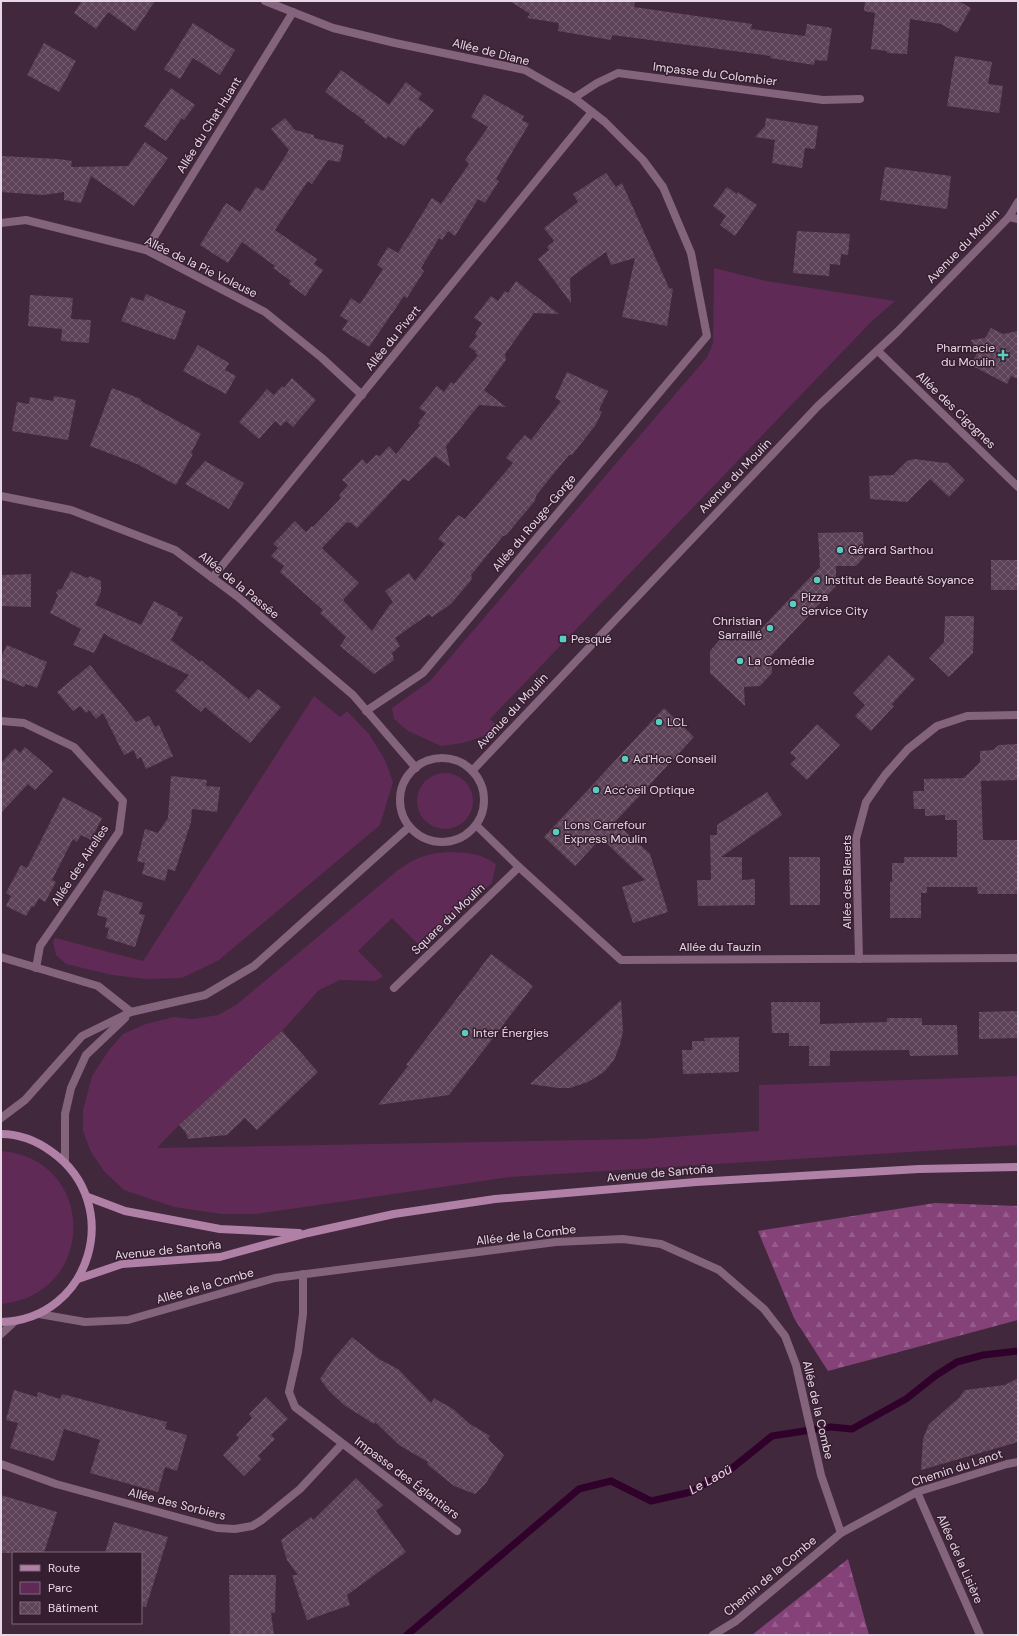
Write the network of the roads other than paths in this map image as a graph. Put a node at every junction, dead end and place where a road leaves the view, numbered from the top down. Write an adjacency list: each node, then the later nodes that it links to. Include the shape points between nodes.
1 (265, 1): 2 (street, Allée de Diane)
2 (293, 12): 3 (street, Allée de Diane, via 333,28 388,42 525,70); 10 (street, Allée du Chat Huant)
3 (574, 98): 4 (street, Impasse du Colombier, via 618,73 823,100); 5 (street, Allée de Diane)
4 (860, 99)
5 (592, 112): 11 (street, Allée de Diane, via 643,160 663,187 691,253); 13 (street, Allée du Pivert)
6 (1018, 202): 7 (street, Avenue du Moulin)
7 (1009, 217): 8 (street); 12 (street, Avenue du Moulin)
8 (1018, 219)
9 (1, 223): 10 (street, Allée de la Pie Voleuse, via 26,220)
10 (146, 250): 13 (street, Allée de la Pie Voleuse, via 265,312 322,358)
11 (707, 336): 17 (street, Allée du Rouge-Gorge, via 423,673)
12 (878, 351): 14 (street, Allée des Cigognes); 21 (street, Avenue du Moulin, via 818,406)
13 (362, 396): 16 (street, Allée du Pivert)
14 (1018, 487)
15 (1, 496): 16 (street, Allée de la Passée, via 71,510 175,550)
16 (212, 578): 17 (street, Allée de la Passée, via 353,695)
17 (366, 710): 20 (street, Allée de la Passée)
18 (1018, 716): 27 (street, Allée des Bleuets, via 966,716 937,726 908,749 866,802 856,838)
19 (1, 721): 28 (street, Allée des Airelles, via 24,724 74,747 123,801 119,832 40,946)
20 (416, 768): 21 (street, via 427,761 439,758 457,761); 23 (street, via 407,777 400,802)
21 (472, 771): 22 (street, via 479,780 484,803)
22 (476, 825): 23 (street, via 456,840 444,842 430,841); 24 (street, Allée du Tauzin)
23 (409, 827): 30 (street, via 254,966 205,995)
24 (518, 868): 27 (street, Allée du Tauzin, via 621,960); 29 (street, Square du Moulin)
25 (1, 957): 28 (street)
26 (1018, 958): 27 (street, Allée du Tauzin)
27 (859, 959)
28 (36, 968): 30 (street, via 98,986)
29 (394, 988)
30 (131, 1012): 31 (street, via 82,1036 25,1100); 33 (street, via 86,1056 71,1088 65,1114)
31 (1, 1118)
32 (1, 1134): 33 (main road, via 10,1134 40,1143)
33 (65, 1161): 35 (main road)
34 (1018, 1167): 36 (main road, Avenue de Santoña, via 919,1169 704,1181 495,1199 394,1214)
35 (88, 1197): 36 (main road, Avenue de Santoña, via 125,1212 220,1229); 38 (main road, via 92,1225 89,1253)
36 (308, 1233): 38 (main road, Avenue de Santoña, via 220,1257 122,1264)
37 (303, 1274): 39 (street, Allée de la Combe, via 275,1278 128,1320 85,1322); 43 (street, via 303,1314 289,1392 295,1407); 48 (street, Allée de la Combe, via 556,1242 623,1239 661,1244 719,1270 764,1309 785,1336 796,1366 821,1475)
38 (78, 1279): 39 (main road, via 61,1299)
39 (39, 1314): 41 (main road)
40 (1, 1322): 41 (main road)
41 (14, 1322): 42 (street)
42 (1, 1334)
43 (342, 1444): 45 (street, Allée des Sorbiers, via 300,1489 262,1520 252,1526 235,1529 217,1528 88,1493); 47 (street, Impasse des Églantiers)
44 (1018, 1462): 46 (street, Chemin du Lanot)
45 (1, 1464)
46 (917, 1492): 48 (street, Chemin du Lanot); 50 (street, Allée de la Lisière)
47 (457, 1531)
48 (840, 1533): 49 (street, Chemin de la Combe, via 736,1621)
49 (714, 1635)
50 (980, 1635)

